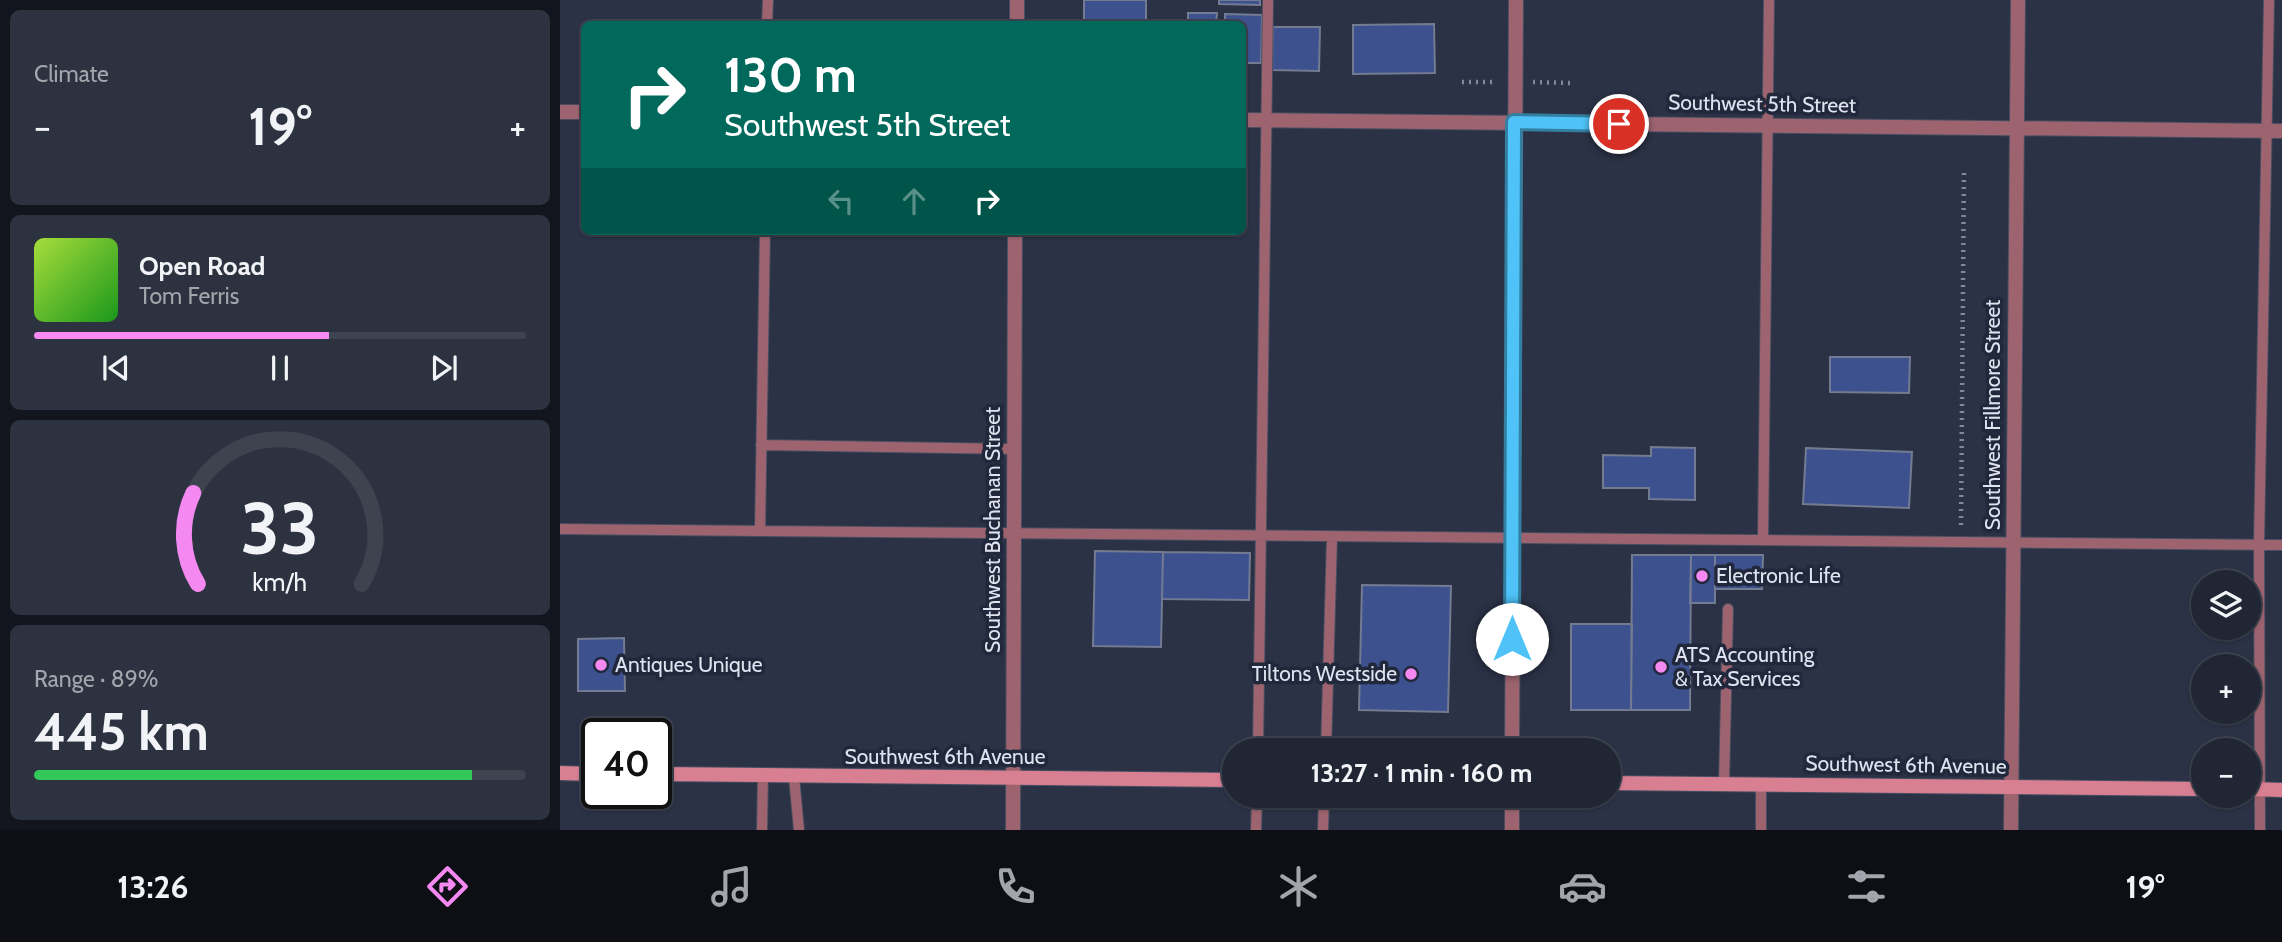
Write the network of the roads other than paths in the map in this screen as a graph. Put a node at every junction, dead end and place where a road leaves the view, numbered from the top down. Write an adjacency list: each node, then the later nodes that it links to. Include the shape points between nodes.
1 (768, 0): 8 (lane)
2 (1017, 0): 9 (street)
3 (1268, 0): 13 (lane)
4 (1516, 0): 14 (street)
5 (1769, 0): 15 (lane)
6 (2018, 0): 16 (street, Southwest Fillmore Street)
7 (2269, 0): 17 (lane)
8 (767, 21)
9 (1017, 21)
10 (560, 112): 11 (street)
11 (581, 112)
12 (1246, 120): 13 (street, Southwest 5th Street)
13 (1267, 120): 14 (street, Southwest 5th Street); 25 (lane)
14 (1514, 122): 15 (street, Southwest 5th Street); 27 (street)
15 (1768, 125): 16 (street, Southwest 5th Street); 28 (lane)
16 (2017, 128): 17 (street, Southwest 5th Street); 29 (street, Southwest Fillmore Street)
17 (2275, 130): 30 (lane)
18 (765, 235): 20 (lane)
19 (1015, 235): 21 (street, Southwest Buchanan Street)
20 (761, 444): 21 (lane); 23 (lane)
21 (1015, 449): 24 (street, Southwest Buchanan Street)
22 (560, 529): 23 (lane)
23 (760, 531): 24 (lane)
24 (1015, 533): 25 (lane); 42 (street, Southwest Buchanan Street)
25 (1263, 535): 26 (lane); 33 (lane)
26 (1332, 536): 27 (lane); 34 (lane)
27 (1512, 538): 28 (lane); 35 (street)
28 (1763, 540): 29 (lane)
29 (2013, 542): 30 (lane); 47 (street, Southwest Fillmore Street)
30 (2259, 544): 31 (lane); 36 (lane)
31 (2282, 545)
32 (1728, 609): 45 (lane)
33 (1258, 738)
34 (1326, 738)
35 (1512, 738)
36 (2256, 738)
37 (560, 773): 38 (main road)
38 (581, 774)
39 (672, 774): 40 (main road, Southwest 6th Avenue)
40 (764, 775): 41 (main road, Southwest 6th Avenue); 55 (lane)
41 (794, 777): 42 (main road, Southwest 6th Avenue); 56 (lane)
42 (1013, 778): 43 (main road, Southwest 6th Avenue); 57 (street, Southwest Buchanan Street)
43 (1222, 780)
44 (1621, 783): 45 (main road, Southwest 6th Avenue)
45 (1724, 784): 46 (main road, Southwest 6th Avenue)
46 (1761, 785): 47 (main road, Southwest 6th Avenue); 61 (lane)
47 (2012, 787): 48 (main road, Southwest 6th Avenue); 62 (street, Southwest Fillmore Street)
48 (2191, 789)
49 (2261, 789): 50 (main road)
50 (2282, 790)
51 (1257, 808): 58 (lane)
52 (1324, 808): 59 (lane)
53 (1512, 808): 60 (street)
54 (2257, 808): 63 (lane)
55 (762, 830)
56 (799, 830)
57 (1013, 830)
58 (1256, 830)
59 (1323, 830)
60 (1512, 830)
61 (1761, 830)
62 (2011, 830)
63 (2260, 830)

